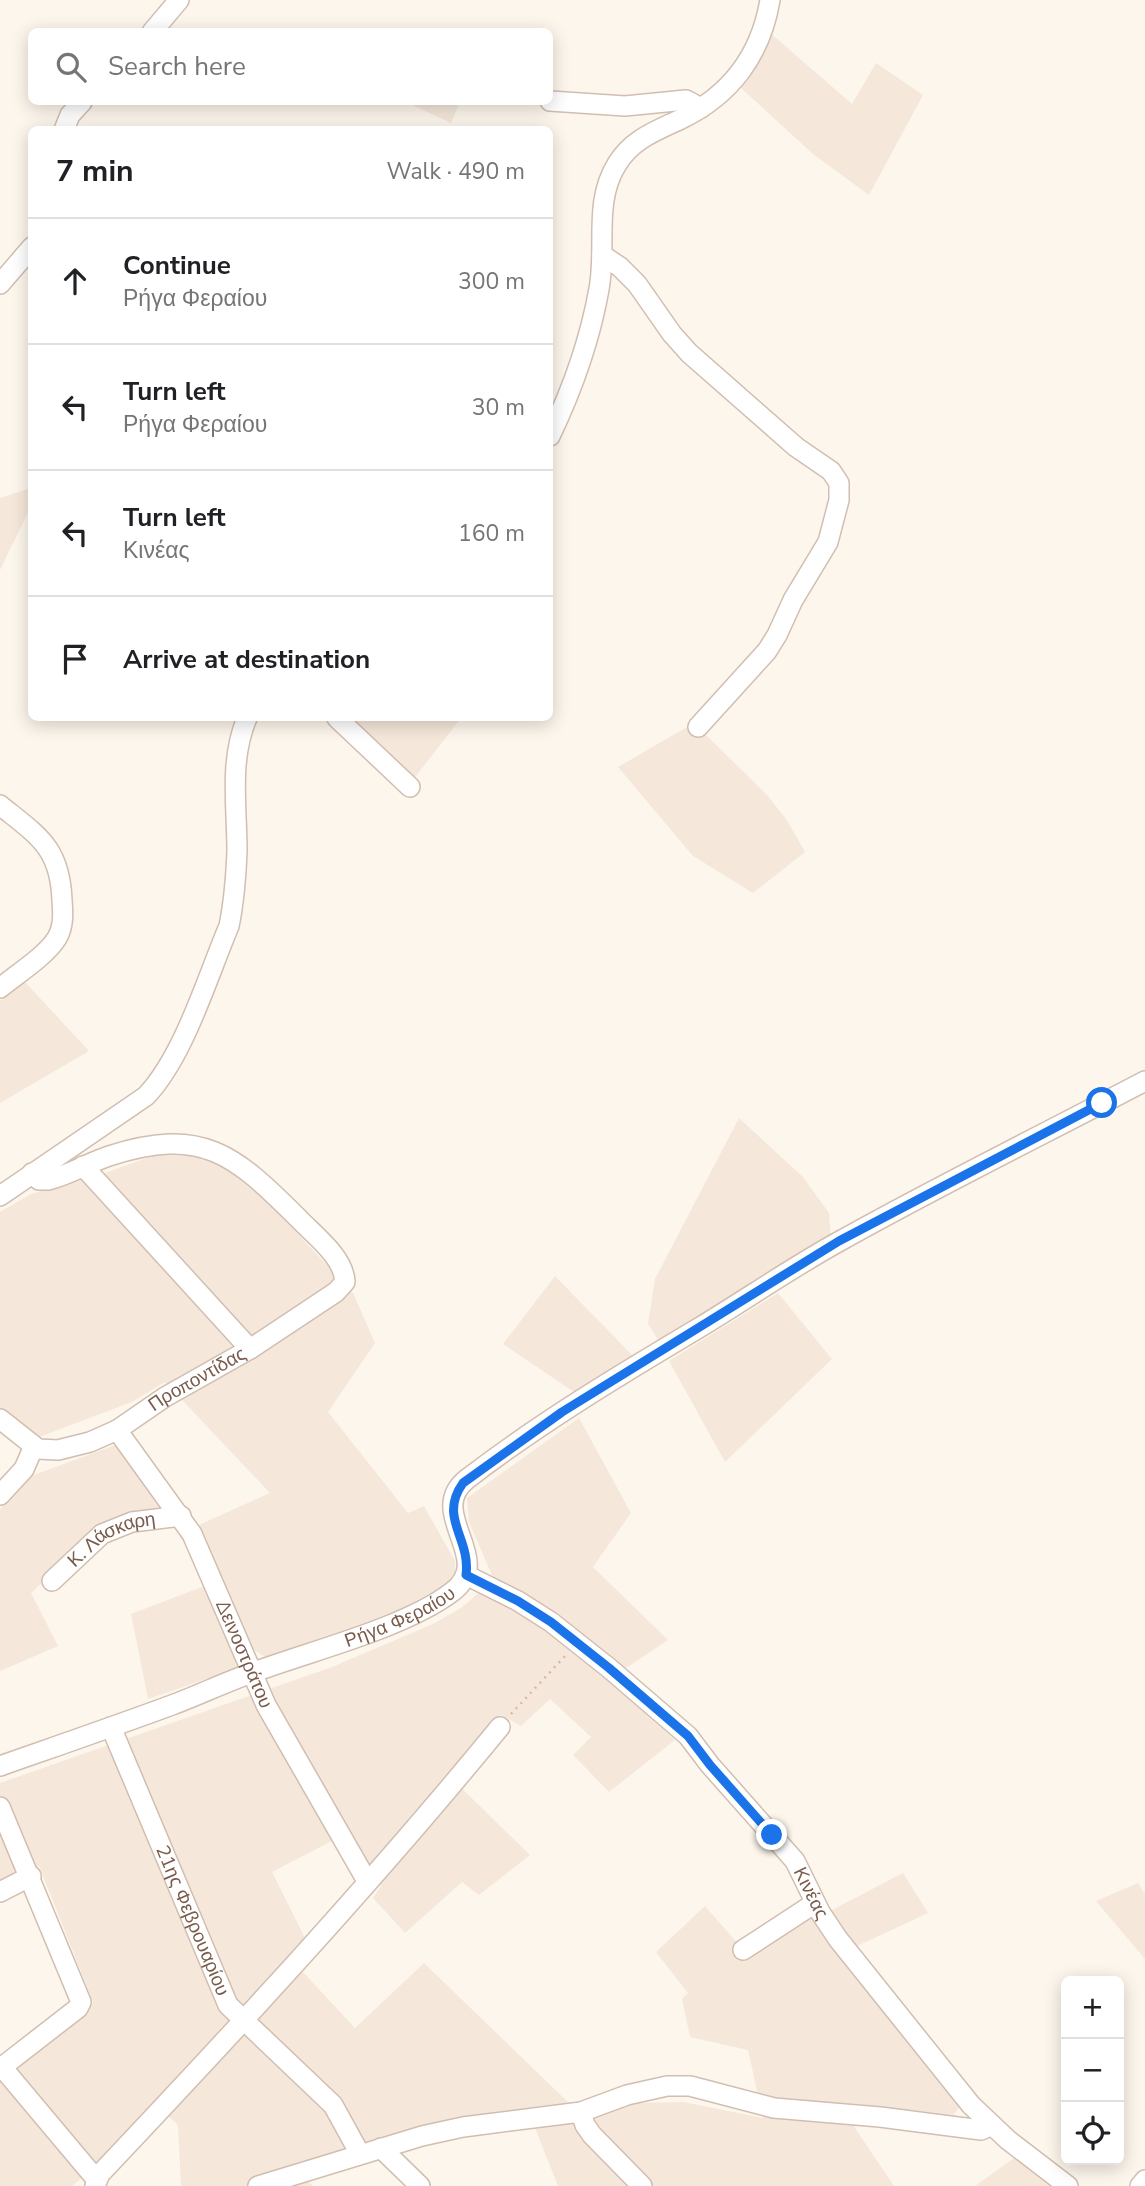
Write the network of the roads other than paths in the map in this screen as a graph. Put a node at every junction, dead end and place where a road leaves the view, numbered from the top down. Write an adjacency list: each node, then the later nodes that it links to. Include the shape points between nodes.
1 (179, 0): 3 (street)
2 (769, 0): 6 (street, via 763,29 746,67)
3 (155, 28)
4 (553, 101): 6 (street, via 625,106 686,100)
5 (79, 105): 7 (street)
6 (701, 107): 9 (street, via 642,137 617,164 602,208)
7 (66, 126)
8 (28, 252): 10 (street)
9 (603, 255): 11 (street, via 579,366); 14 (street, via 637,284 672,334 709,373 831,471 839,483 828,542 778,635)
10 (0, 284)
11 (553, 429)
12 (246, 721): 20 (street, via 235,771 237,851 232,912 181,1042 146,1096)
13 (340, 721): 15 (street)
14 (698, 727)
15 (410, 787)
16 (0, 804): 17 (street, via 51,852 59,874 63,918 53,943)
17 (0, 988)
18 (1145, 1081): 28 (street, Ρήγα Φεραίου, via 839,1241 497,1457 454,1495 452,1509 468,1561)
19 (83, 1166): 20 (street, via 48,1180 39,1180); 22 (street); 22 (street, Προποντίδας, via 150,1147 206,1147 272,1192 329,1251 343,1270 345,1282)
20 (32, 1173): 21 (street)
21 (0, 1196)
22 (250, 1349): 24 (street, Προποντίδας)
23 (0, 1419): 25 (street)
24 (117, 1430): 25 (street, Προποντίδας, via 58,1450); 27 (street, Δεινοστράτου)
25 (36, 1448): 26 (street)
26 (0, 1495)
27 (181, 1516): 29 (street, Κ. Λάσκαρη, via 132,1522 102,1534); 30 (street, Δεινοστράτου)
28 (466, 1575): 30 (street, Ρήγα Φεραίου, via 452,1592 419,1611); 38 (street, Κινέας, via 551,1622 688,1736 795,1860)
29 (52, 1581)
30 (251, 1672): 31 (street, Ρήγα Φεραίου); 36 (street, Δεινοστράτου)
31 (111, 1727): 33 (street, Ρήγα Φεραίου); 40 (street, 21ης Φεβρουαρίου, via 228,2005)
32 (500, 1727): 36 (street)
33 (0, 1766)
34 (0, 1807): 35 (street)
35 (31, 1876): 37 (street); 41 (street, via 81,2002)
36 (367, 1881): 40 (street)
37 (0, 1892)
38 (815, 1903): 39 (street); 43 (street, Κινέας, via 873,1985)
39 (743, 1950)
40 (244, 2021): 45 (street, 21ης Φεβρουαρίου, via 333,2105); 47 (street)
41 (1, 2067): 47 (street)
42 (581, 2112): 43 (street, via 627,2095 679,2086 774,2108 981,2130); 44 (street, via 463,2127); 50 (street, via 592,2135)
43 (992, 2125): 51 (street, Κινέας)
44 (381, 2148): 45 (street); 49 (street)
45 (360, 2154): 48 (street)
46 (1145, 2180): 52 (street)
47 (96, 2182)
48 (258, 2186)
49 (420, 2186)
50 (642, 2186)
51 (1068, 2186)
52 (1140, 2186)

